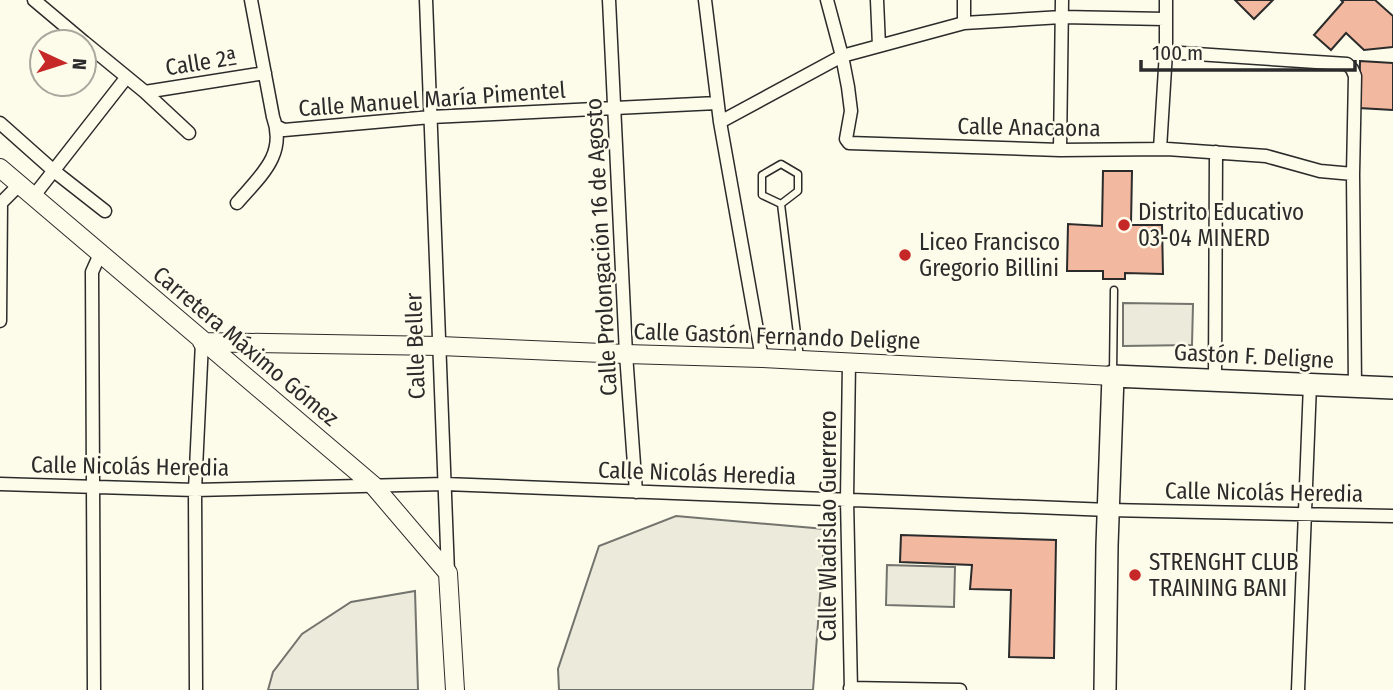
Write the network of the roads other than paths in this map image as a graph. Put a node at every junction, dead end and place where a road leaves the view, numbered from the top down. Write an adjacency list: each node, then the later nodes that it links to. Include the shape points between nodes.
1 (36, 0): 14 (street)
2 (251, 0): 19 (street)
3 (426, 0): 24 (street, Calle Beller)
4 (609, 0): 23 (street, Calle Prolongación 16 de Agosto)
5 (705, 0): 22 (street)
6 (827, 0): 18 (street, Calle Anacaona)
7 (877, 0): 15 (street)
8 (964, 0): 13 (street)
9 (1062, 0): 11 (street)
10 (1166, 0): 12 (street)
11 (1062, 17): 12 (street); 13 (street); 29 (street)
12 (1165, 19): 16 (street)
13 (964, 23): 15 (street)
14 (68, 28)
15 (879, 46): 18 (street)
16 (1166, 52): 30 (street); 34 (street, via 1347,64 1355,76)
17 (98, 54): 20 (street)
18 (842, 57): 25 (street); 29 (street, Calle Anacaona, via 851,111 849,143)
19 (265, 73): 21 (street, Calle 2ª); 27 (street)
20 (126, 78): 21 (street); 33 (street)
21 (145, 92): 28 (street)
22 (717, 103): 23 (street, Calle Manuel María Pimentel); 25 (street)
23 (615, 108): 24 (street, Calle Manuel María Pimentel); 46 (street, Calle Prolongación 16 de Agosto)
24 (431, 117): 27 (street, Calle Manuel María Pimentel, via 284,130); 45 (street, Calle Beller)
25 (720, 122): 47 (street)
26 (0, 123): 33 (street)
27 (276, 126): 38 (street, via 272,161)
28 (189, 133)
29 (1060, 149): 30 (street, Calle Anacaona)
30 (1160, 149): 31 (street, Calle Anacaona)
31 (1216, 152): 34 (street, Calle Anacaona, via 1266,156 1320,171); 51 (street)
32 (0, 169): 35 (street, Carretera Máximo Gómez)
33 (54, 171): 36 (street); 40 (street)
34 (1353, 174): 53 (street)
35 (19, 185): 36 (street, Carretera Máximo Gómez); 37 (street)
36 (33, 198): 41 (street, Carretera Máximo Gómez)
37 (0, 203): 43 (street)
38 (237, 204)
39 (781, 204): 39 (lane, via 798,191 798,174 780,164 762,175 762,195); 48 (lane)
40 (105, 211)
41 (100, 254): 44 (street, Carretera Máximo Gómez); 58 (street, via 92,272)
42 (1114, 290): 50 (lane)
43 (0, 321)
44 (202, 342): 45 (street, Calle Gastón Fernando Deligne); 57 (street, Carretera Máximo Gómez); 59 (street)
45 (440, 346): 46 (street, Calle Gastón Fernando Deligne); 56 (street, Calle Beller)
46 (626, 355): 47 (street, Calle Gastón Fernando Deligne); 60 (street, Calle Prolongación 16 de Agosto)
47 (762, 358): 48 (street, Calle Gastón Fernando Deligne)
48 (800, 360): 49 (street, Calle Gastón Fernando Deligne)
49 (849, 362): 50 (street, Calle Gastón Fernando Deligne); 61 (street, Calle Wladislao Guerrero)
50 (1113, 376): 51 (main road, Gastón F. Deligne); 62 (main road)
51 (1215, 381): 52 (main road, Gastón F. Deligne)
52 (1310, 384): 53 (main road, Gastón F. Deligne); 63 (street)
53 (1355, 387): 54 (main road, Gastón F. Deligne)
54 (1393, 388)
55 (0, 484): 58 (street, Calle Nicolás Heredia)
56 (445, 484): 57 (street, Calle Nicolás Heredia); 60 (street, Calle Nicolás Heredia); 65 (street, Calle Beller)
57 (373, 485): 59 (street, Calle Nicolás Heredia); 65 (street, Carretera Máximo Gómez)
58 (92, 488): 59 (street, Calle Nicolás Heredia); 67 (street)
59 (195, 490): 68 (street)
60 (636, 492): 61 (street, Calle Nicolás Heredia)
61 (847, 499): 62 (street, Calle Nicolás Heredia); 66 (street, Calle Wladislao Guerrero)
62 (1109, 510): 63 (street, Calle Nicolás Heredia); 71 (main road)
63 (1304, 514): 64 (street, Calle Nicolás Heredia); 72 (street)
64 (1393, 516)
65 (448, 573): 69 (street, Calle Beller)
66 (850, 689): 70 (street)
67 (94, 690)
68 (196, 690)
69 (455, 690)
70 (960, 690)
71 (1105, 690)
72 (1298, 690)

